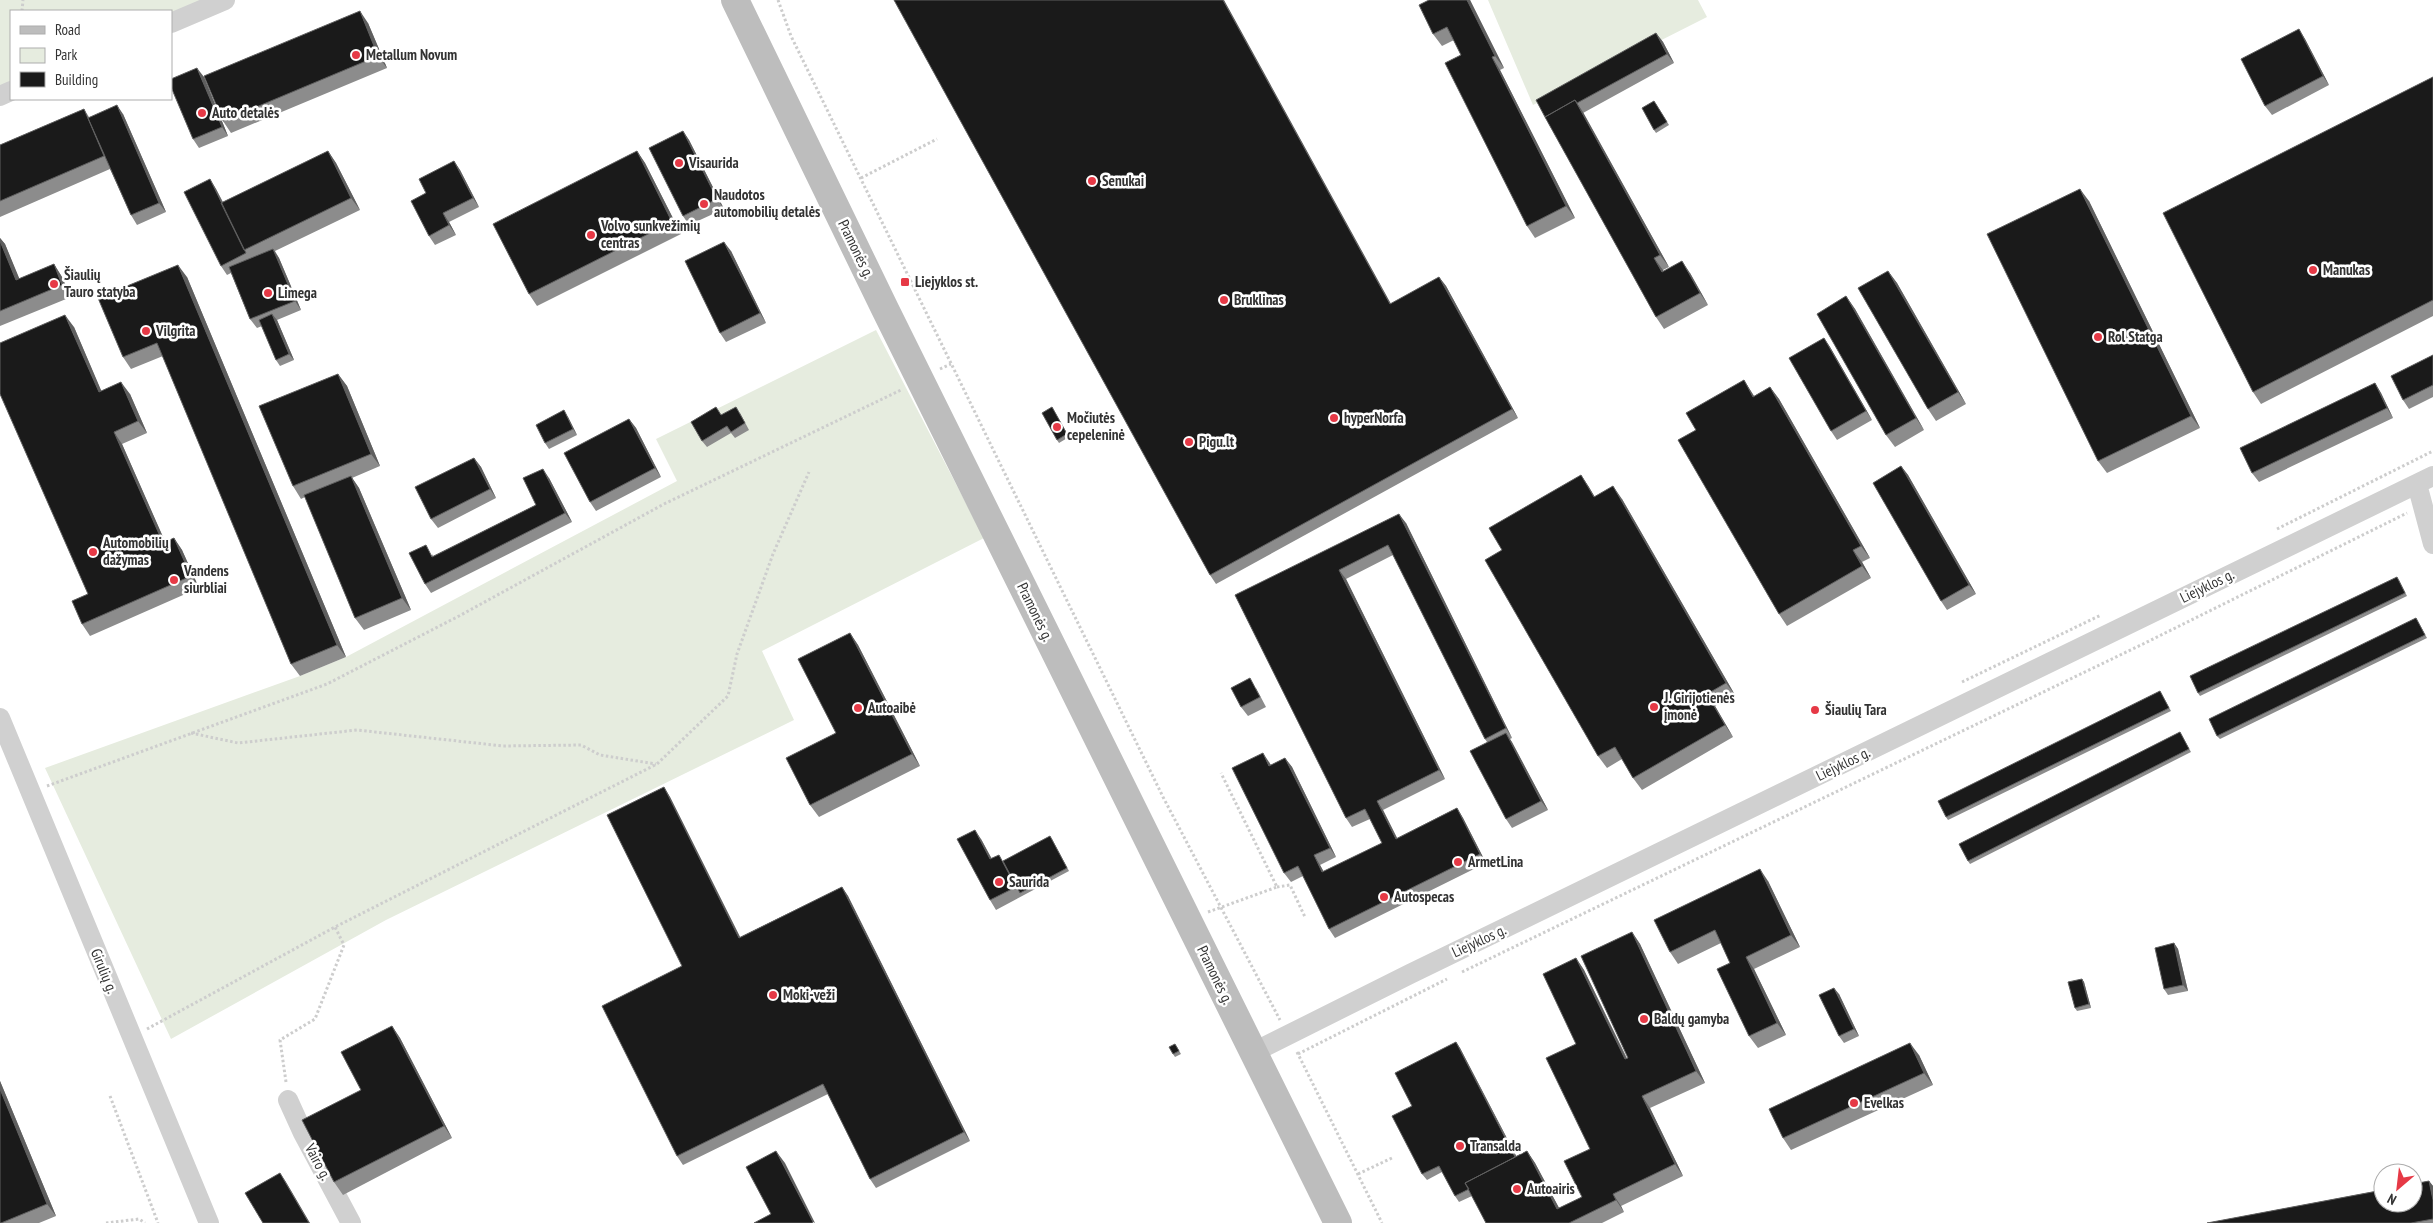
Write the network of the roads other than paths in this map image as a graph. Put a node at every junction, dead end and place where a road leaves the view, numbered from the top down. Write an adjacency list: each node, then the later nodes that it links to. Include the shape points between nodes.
1 (225, 0): 3 (street)
2 (735, 0): 8 (main road, Pramonės g.)
3 (172, 23)
4 (2425, 480): 5 (street, via 2424,504); 8 (street, Liejyklos g.)
5 (2433, 544)
6 (0, 718): 7 (street, Girulių g.)
7 (4, 740): 10 (street, Girulių g., via 30,792)
8 (1254, 1052): 12 (main road, Pramonės g.)
9 (288, 1100): 11 (street, Vairo g., via 302,1133)
10 (209, 1223)
11 (351, 1223)
12 (1338, 1223)

